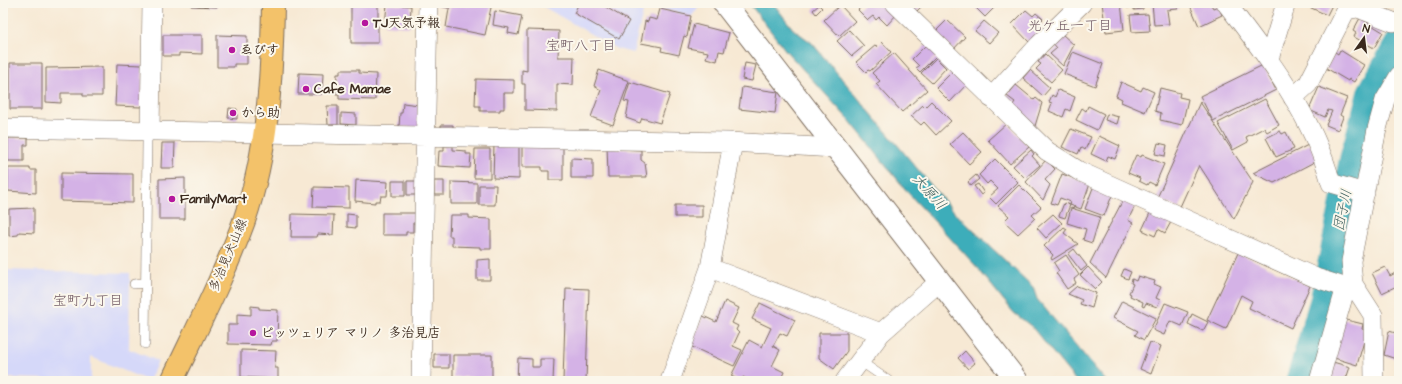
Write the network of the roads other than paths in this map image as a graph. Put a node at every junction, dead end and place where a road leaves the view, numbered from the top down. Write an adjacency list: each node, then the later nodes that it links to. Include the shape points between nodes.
1 (152, 3): 15 (street)
2 (273, 3): 16 (main road, 多治見犬山線, via 269,109)
3 (428, 3): 17 (street)
4 (724, 3): 19 (street)
5 (895, 3): 12 (street)
6 (1082, 3): 12 (street)
7 (1226, 3): 10 (street)
8 (1286, 3): 10 (street)
9 (1393, 22): 13 (street, via 1358,8 1346,10 1308,84)
10 (1269, 59): 13 (street)
11 (1399, 76): 20 (street, via 1385,100)
12 (991, 98): 25 (street, via 1047,151 1079,171 1316,278)
13 (1293, 98): 20 (street, via 1325,161 1331,183)
14 (3, 128): 15 (street)
15 (150, 131): 16 (street); 24 (lane, via 147,141)
16 (264, 134): 17 (street); 29 (main road, 多治見犬山線, via 244,220 226,266)
17 (426, 137): 18 (street); 30 (street)
18 (733, 142): 19 (street); 21 (street)
19 (834, 148): 22 (street)
20 (1365, 193): 25 (street)
21 (710, 268): 26 (street, via 735,273); 31 (street)
22 (939, 282): 26 (street); 34 (street)
23 (134, 284): 24 (lane)
24 (144, 284): 27 (lane)
25 (1346, 287): 35 (street); 36 (street, via 1373,315)
26 (881, 333): 28 (street)
27 (145, 344)
28 (860, 361): 32 (street); 33 (lane)
29 (172, 381)
30 (421, 381)
31 (670, 381)
32 (845, 381)
33 (889, 381)
34 (1017, 381)
35 (1319, 381)
36 (1374, 381)

